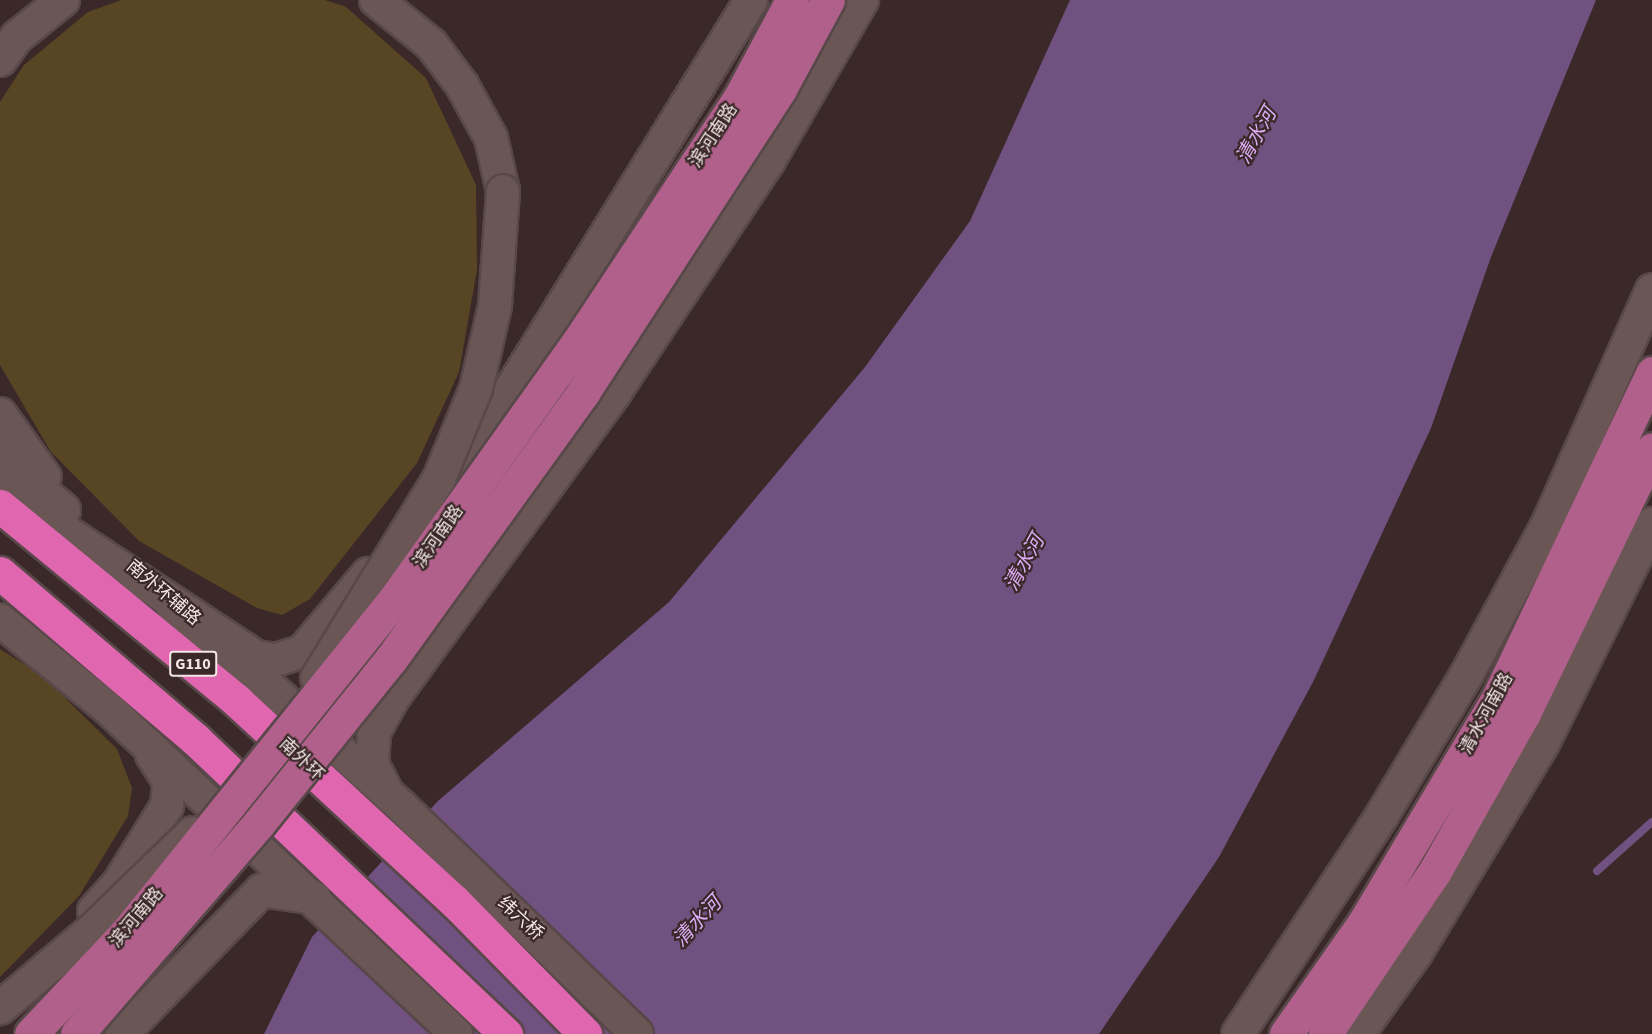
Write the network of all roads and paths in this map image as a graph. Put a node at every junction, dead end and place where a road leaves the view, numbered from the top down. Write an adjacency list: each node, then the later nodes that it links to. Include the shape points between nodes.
1 (63, 0): 7 (main road, via 17,37)
2 (376, 0): 24 (main road, bridge, via 430,44 462,85 491,138 503,191 495,306 476,389 440,479)
3 (751, 0): 20 (main road, via 490,423 322,632 303,651 276,660 256,657)
4 (792, 0): 24 (main road, 滨河南路, bridge, via 739,99 578,342 394,600)
5 (828, 0): 32 (main road, 滨河南路, bridge, via 780,89 584,392 391,660 259,823)
6 (862, 0): 25 (main road, via 769,160 615,392 393,698 374,732 372,763)
7 (0, 60)
8 (1652, 290): 38 (main road, via 1546,526 1468,672 1375,827)
9 (1652, 373): 39 (main road, 清水河南路, via 1497,700 1365,921)
10 (0, 414): 16 (main road)
11 (1652, 449): 40 (main road, 清水河南路, via 1524,713 1441,861)
12 (0, 457): 16 (main road, 南外环辅路)
13 (0, 488): 18 (main road)
14 (0, 506): 26 (highway, 南外环 / G110, via 236,700)
15 (1652, 524): 41 (main road, via 1543,743 1416,953)
16 (82, 525): 18 (main road); 20 (main road, 南外环辅路)
17 (0, 573): 27 (highway, via 195,739)
18 (132, 577): 20 (main road); 26 (main road)
19 (2, 618): 21 (main road); 22 (main road)
20 (194, 619): 25 (main road, 南外环辅路)
21 (66, 666): 22 (main road); 27 (main road, via 159,729)
22 (108, 708): 23 (main road)
23 (142, 740): 28 (main road); 30 (main road, via 169,781 167,806 119,883)
24 (264, 763): 29 (main road, bridge, via 90,932); 31 (main road, 滨河南路, bridge, via 127,932)
25 (394, 800): 37 (main road, 纬六桥)
26 (379, 832): 36 (highway, 南外环 / G110)
27 (337, 871): 35 (highway)
28 (314, 898): 33 (main road, via 262,890); 34 (main road)
29 (0, 1008)
30 (0, 1017)
31 (31, 1034)
32 (77, 1034)
33 (122, 1034)
34 (456, 1034)
35 (506, 1034)
36 (585, 1034)
37 (637, 1034)
38 (1238, 1034)
39 (1286, 1034)
40 (1325, 1034)
41 (1358, 1034)

